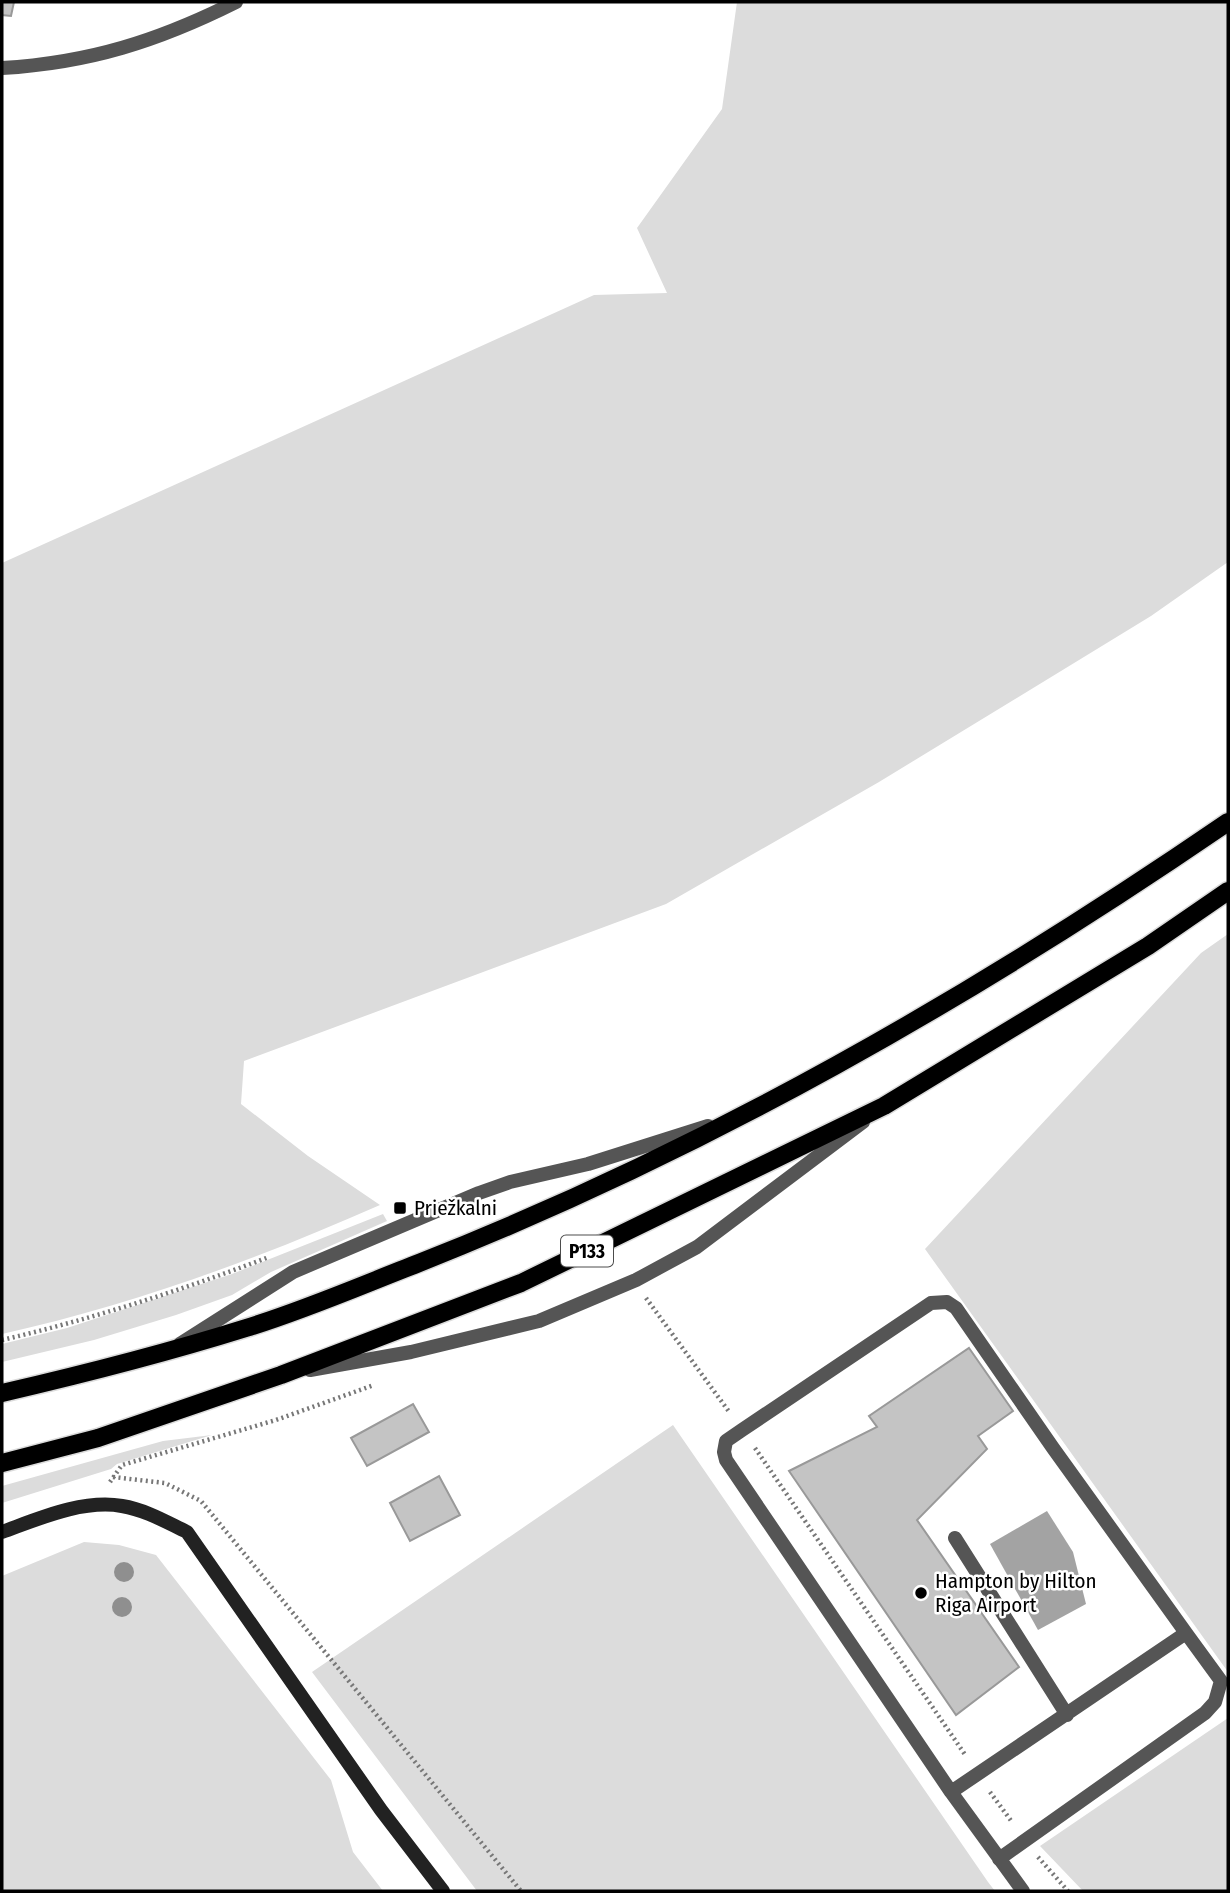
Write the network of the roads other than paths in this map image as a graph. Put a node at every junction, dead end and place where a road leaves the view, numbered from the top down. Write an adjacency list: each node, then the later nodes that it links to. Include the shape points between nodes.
1 (236, 2): 2 (lane, via 103,55)
2 (2, 68)
3 (1228, 822): 6 (main road, P133, via 961,996)
4 (1228, 891): 5 (main road, P133, via 1148,946)
5 (884, 1106): 8 (main road, P133, via 522,1283); 8 (lane, via 697,1247 635,1280 540,1321 411,1352)
6 (749, 1113): 7 (main road, P133, via 497,1232 248,1327); 7 (lane, via 479,1193 293,1272)
7 (171, 1349): 9 (main road, P133)
8 (281, 1375): 10 (main road, P133, via 98,1438)
9 (2, 1393)
10 (2, 1463)
11 (2, 1532): 17 (street, via 92,1505 121,1506 153,1515 187,1532)
12 (955, 1538): 14 (lane)
13 (1186, 1633): 14 (lane); 15 (lane, via 956,1308 947,1302 931,1303 742,1430 726,1441 726,1460); 16 (lane, via 1221,1681 1215,1702)
14 (1068, 1715): 15 (lane)
15 (951, 1793): 16 (lane)
16 (999, 1859): 18 (lane)
17 (443, 1891)
18 (1023, 1891)

